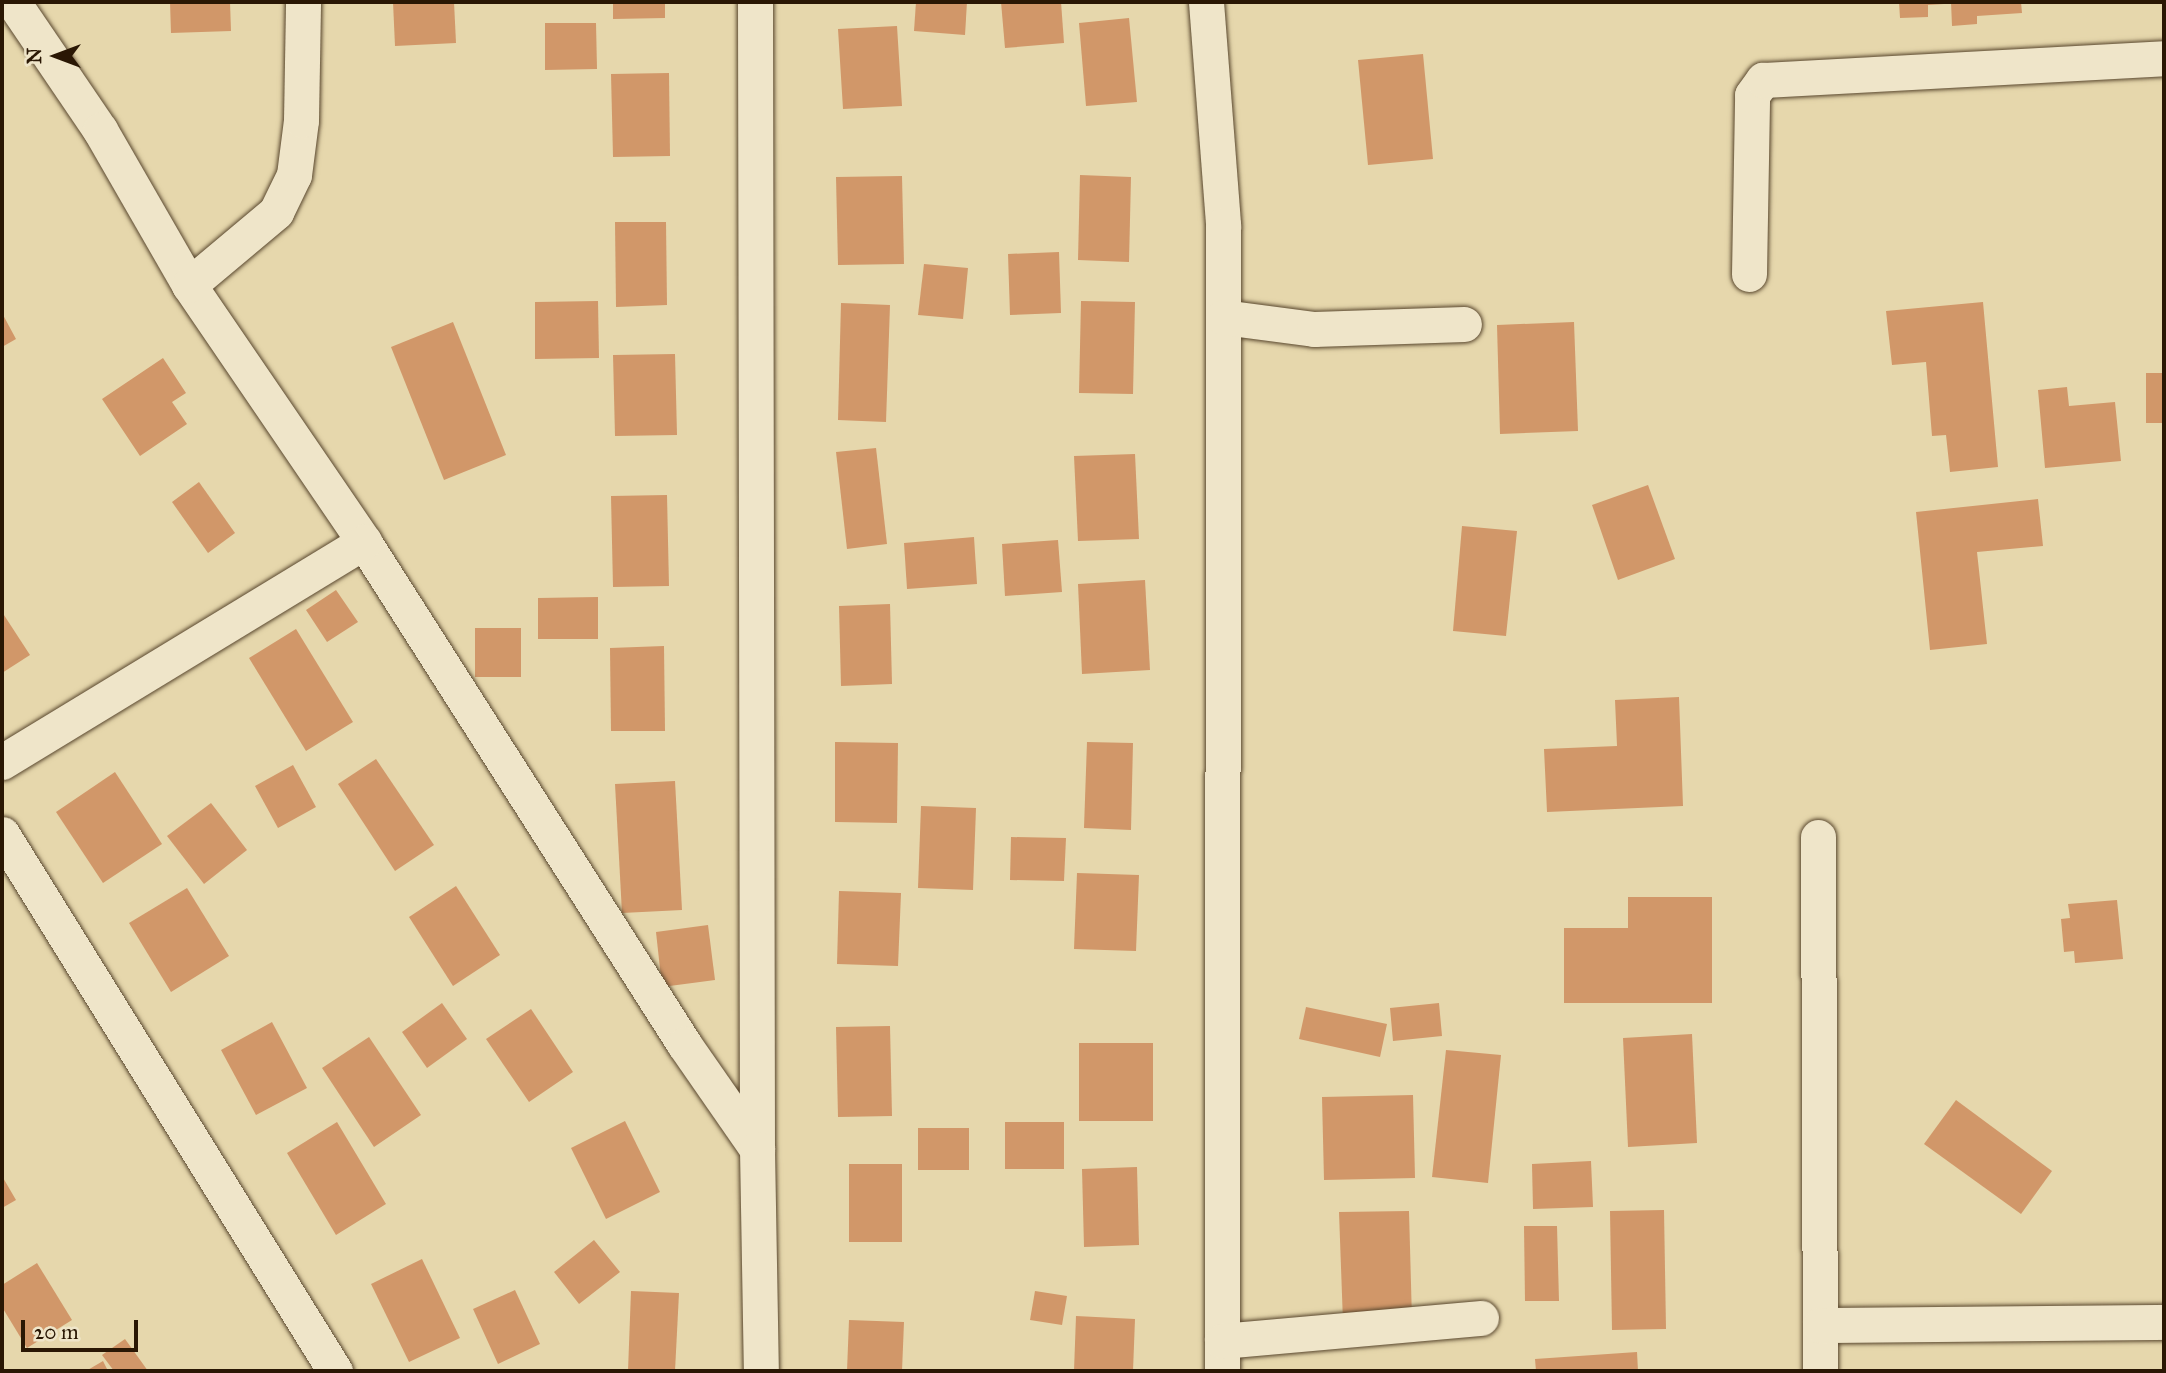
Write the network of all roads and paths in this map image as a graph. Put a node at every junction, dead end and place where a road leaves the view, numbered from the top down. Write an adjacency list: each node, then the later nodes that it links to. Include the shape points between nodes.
1 (13, 2): 7 (street, via 100,130)
2 (303, 2): 7 (street, via 301,120 294,175 276,212)
3 (755, 2): 14 (street)
4 (1206, 2): 8 (street, via 1223,225)
5 (2164, 58): 6 (street, via 1763,80 1752,95)
6 (1749, 274)
7 (189, 285): 10 (street)
8 (1223, 317): 9 (street, via 1314,329); 18 (street)
9 (1464, 324)
10 (363, 542): 11 (street); 14 (street, via 684,1044)
11 (2, 762)
12 (2, 834): 19 (street)
13 (1818, 836): 17 (street)
14 (757, 1149): 20 (street)
15 (1480, 1318): 18 (street)
16 (2164, 1322): 17 (street)
17 (1820, 1325): 21 (street)
18 (1222, 1356)
19 (334, 1371)
20 (761, 1371)
21 (1820, 1371)

